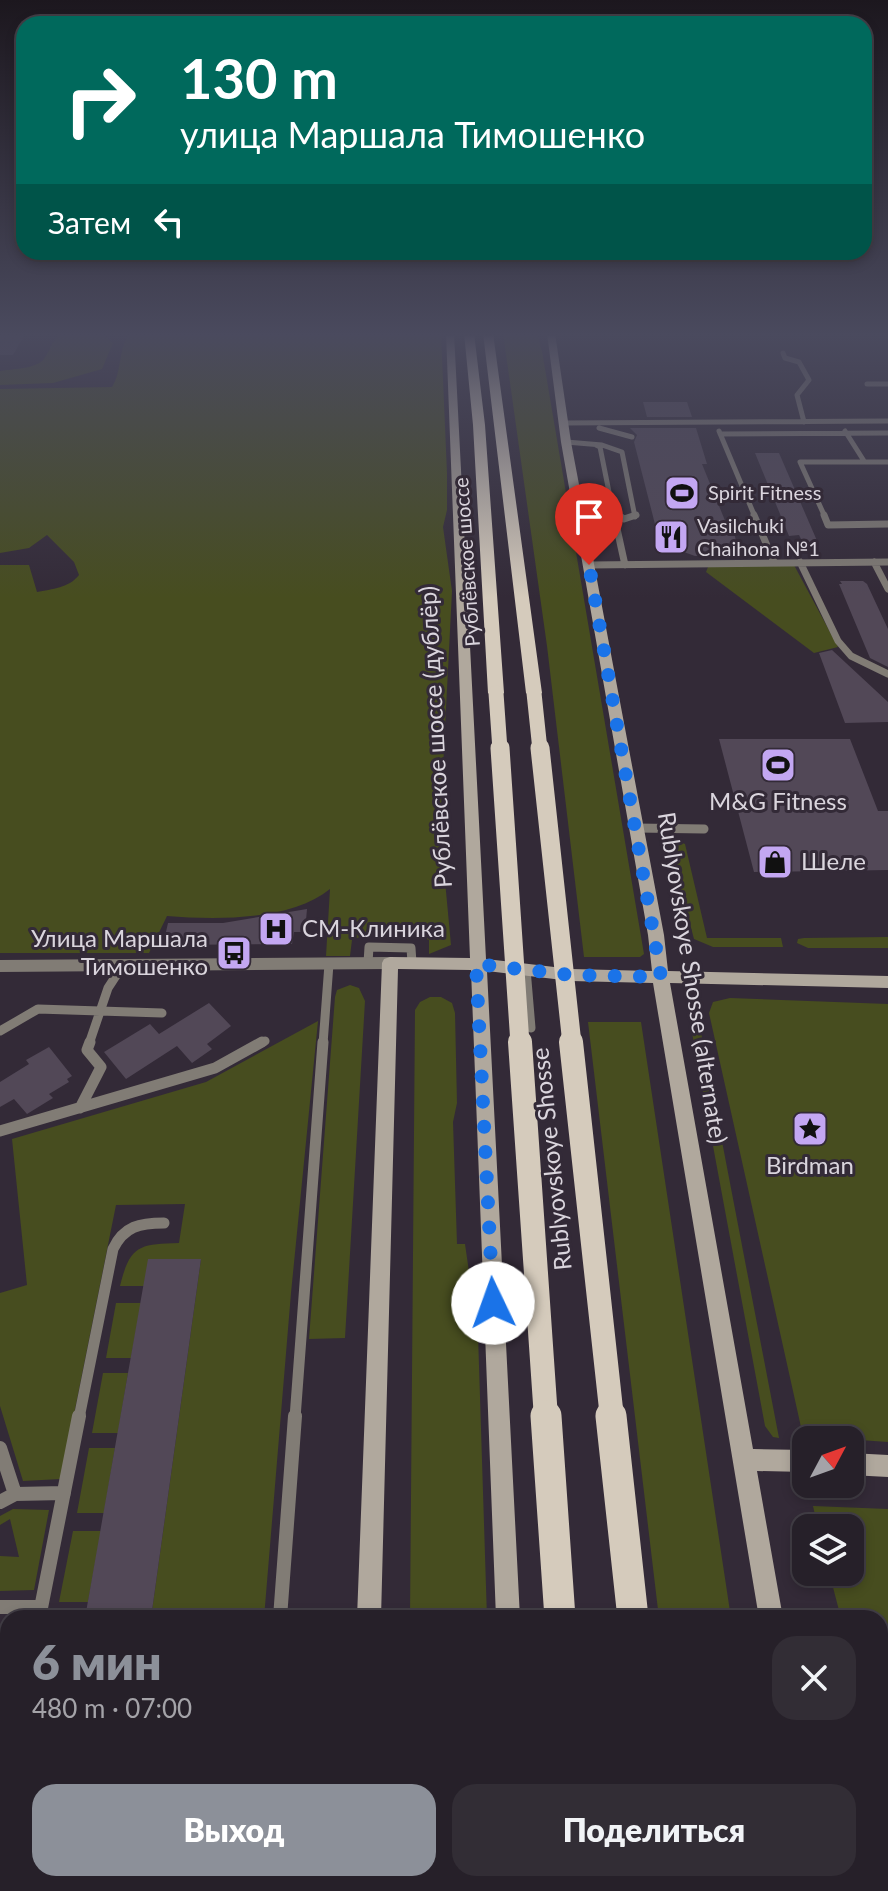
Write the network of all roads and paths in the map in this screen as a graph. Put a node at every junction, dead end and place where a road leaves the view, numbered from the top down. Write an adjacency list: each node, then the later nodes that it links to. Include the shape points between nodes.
1 (454, 421): 37 (main road, Рублёвское шоссе (дублёр))
2 (479, 421): 28 (main road, Рублёвское шоссе)
3 (499, 421): 29 (main road, Рублёвское шоссе)
4 (876, 421): 6 (lane)
5 (804, 422): 6 (lane); 9 (lane)
6 (839, 422): 10 (lane)
7 (563, 423): 8 (lane); 14 (main road, Rublyovskoye Shosse (alternate))
8 (584, 424): 9 (lane); 13 (lane)
9 (716, 424): 12 (lane)
10 (846, 433): 11 (lane); 12 (lane); 16 (lane)
11 (888, 433)
12 (720, 434): 20 (lane)
13 (632, 437)
14 (566, 442): 15 (lane); 24 (main road, Rublyovskoye Shosse (alternate))
15 (596, 445): 18 (lane); 18 (lane, via 622,452 637,513 624,519)
16 (864, 461): 17 (lane); 19 (lane, via 800,462 828,525)
17 (888, 462)
18 (613, 512): 25 (lane)
19 (888, 524)
20 (774, 562): 21 (lane); 25 (lane)
21 (800, 562): 22 (lane); 27 (lane, via 838,641 851,656)
22 (874, 562): 23 (lane); 26 (lane)
23 (888, 562)
24 (589, 565): 25 (lane); 30 (main road, Rublyovskoye Shosse (alternate))
25 (625, 565)
26 (888, 589)
27 (888, 674)
28 (496, 693): 66 (main road, Rublyovskoye Shosse, bridge)
29 (534, 693): 67 (main road, Rublyovskoye Shosse, bridge)
30 (637, 828): 31 (lane); 42 (main road, Rublyovskoye Shosse (alternate))
31 (704, 829)
32 (567, 943): 41 (lane)
33 (368, 963): 34 (street); 35 (lane, via 369,947 411,948); 36 (street)
34 (390, 963): 35 (main road); 64 (main road)
35 (412, 963): 37 (main road)
36 (329, 964): 38 (street); 63 (lane)
37 (476, 964): 40 (main road); 65 (main road, Рублёвское шоссе (дублёр))
38 (123, 965): 39 (street); 44 (lane)
39 (0, 966)
40 (526, 969): 41 (main road); 46 (lane)
41 (571, 975): 42 (main road)
42 (661, 977): 43 (main road); 53 (main road, Rublyovskoye Shosse (alternate))
43 (888, 982)
44 (101, 1011): 45 (lane); 47 (lane, via 38,1009); 49 (lane, via 87,1050 101,1067)
45 (162, 1013)
46 (531, 1028)
47 (0, 1031)
48 (265, 1041): 49 (lane, via 215,1068)
49 (80, 1108): 50 (lane)
50 (0, 1131)
51 (164, 1223): 57 (lane, via 130,1226 113,1249)
52 (0, 1448): 58 (lane)
53 (745, 1460): 54 (main road); 68 (main road, Rublyovskoye Shosse (alternate))
54 (792, 1461)
55 (864, 1465): 56 (main road)
56 (888, 1466)
57 (64, 1493): 58 (lane); 62 (lane)
58 (15, 1494): 59 (lane)
59 (0, 1502)
60 (0, 1607): 61 (lane)
61 (24, 1610)
62 (40, 1610)
63 (281, 1610)
64 (369, 1610)
65 (508, 1610)
66 (559, 1610)
67 (632, 1610)
68 (770, 1610)

